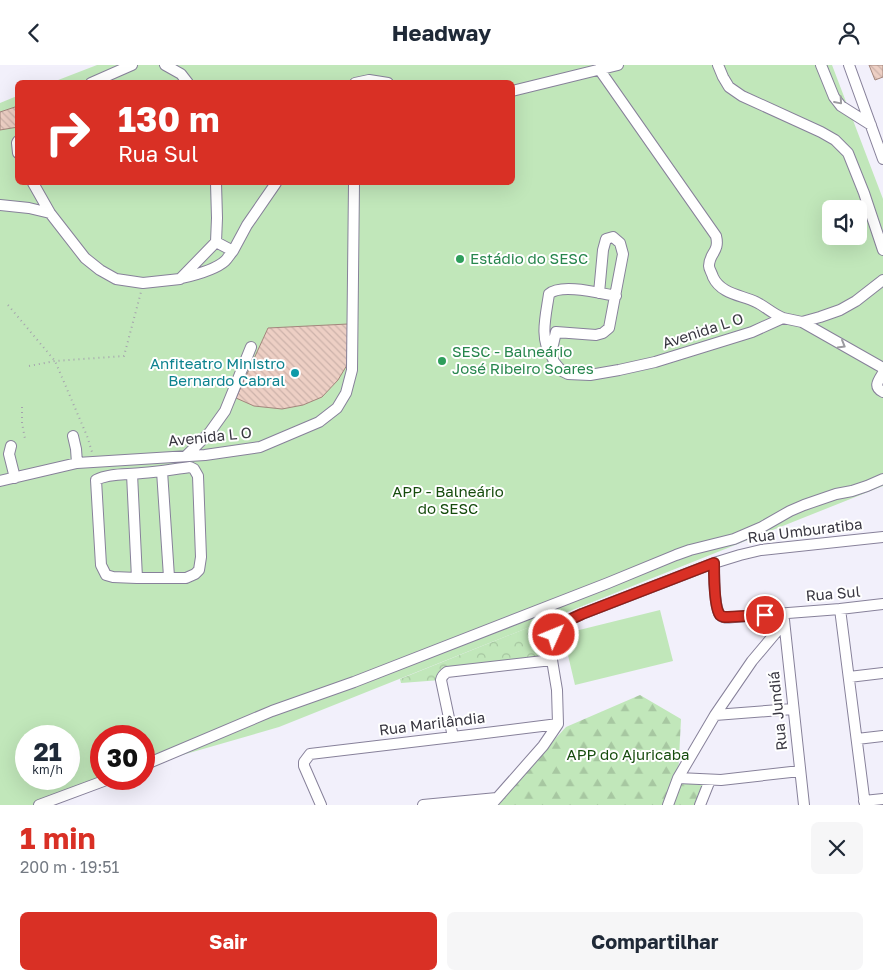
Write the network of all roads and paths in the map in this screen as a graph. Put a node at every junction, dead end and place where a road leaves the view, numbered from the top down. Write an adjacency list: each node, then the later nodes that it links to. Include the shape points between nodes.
1 (132, 65): 8 (street)
2 (165, 65): 9 (street)
3 (618, 65): 7 (street)
4 (718, 65): 20 (street, via 729,87 742,96 821,132 848,153)
5 (821, 65): 11 (street, one-way to 11, via 841,106)
6 (849, 65): 11 (street)
7 (599, 69): 10 (street); 28 (street, via 716,236 717,249 709,267 720,287)
8 (98, 80)
9 (186, 80)
10 (515, 90)
11 (871, 125): 12 (street)
12 (882, 152)
13 (34, 185): 18 (street)
14 (216, 185): 19 (street)
15 (275, 185): 21 (street)
16 (354, 185): 42 (street, Avenida L O, via 353,357 346,393 336,408 318,422 260,447)
17 (0, 205): 18 (street, via 30,207)
18 (50, 213): 23 (street, via 100,270 116,279)
19 (216, 242): 21 (street); 22 (street)
20 (883, 250)
21 (233, 251): 22 (street, via 214,267)
22 (180, 279): 23 (street)
23 (143, 283): 32 (path, via 124,356)
24 (881, 286): 29 (street, via 840,310)
25 (599, 293): 26 (street); 26 (street, via 603,250 606,239 613,237 620,243 623,254); 31 (street, via 565,288 549,294 544,335)
26 (616, 296): 31 (street, via 609,328 604,333 556,332)
27 (8, 305): 32 (path)
28 (783, 318): 29 (street); 31 (street, Avenida L O, via 752,332 620,370 590,375 568,374)
29 (802, 322): 34 (street, one-way to 34)
30 (251, 347): 38 (street, via 225,411)
31 (552, 358)
32 (55, 361): 33 (path); 45 (path, via 87,436)
33 (29, 366)
34 (883, 368)
35 (883, 373): 36 (street, via 877,383 878,390)
36 (883, 392)
37 (22, 407): 40 (path)
38 (210, 433): 42 (street); 43 (street)
39 (73, 436): 46 (street)
40 (25, 439)
41 (12, 446): 50 (street, via 9,455)
42 (217, 453): 43 (street, Avenida L O)
43 (186, 456): 44 (street, Avenida L O)
44 (144, 459): 45 (street, Avenida L O); 48 (street)
45 (94, 462): 46 (street, Avenida L O)
46 (77, 463): 50 (street, Avenida L O)
47 (162, 471): 48 (street); 55 (street); 55 (street, via 190,467 198,476 199,569 186,578)
48 (145, 473): 49 (street)
49 (132, 474): 56 (street); 56 (street, via 96,480 101,565 106,575)
50 (15, 477): 52 (street, Avenida L O)
51 (883, 479): 69 (street, via 804,505 734,539 676,555 272,711)
52 (0, 481)
53 (883, 537): 54 (street, Rua Umburatiba, via 761,550)
54 (714, 563): 59 (street, Rua Sul, via 715,597 722,617); 60 (street, Rua Umburatiba, via 569,620 551,641)
55 (169, 577): 56 (street)
56 (137, 578)
57 (883, 604): 58 (street, Rua Sul)
58 (840, 609): 59 (street, Rua Sul); 62 (street)
59 (784, 618): 63 (street, Rua Jundiá); 64 (street)
60 (552, 660): 65 (street, Rua Umburatiba); 67 (street, via 447,671 441,680)
61 (883, 673): 62 (street)
62 (849, 677): 68 (street)
63 (793, 709): 64 (street); 70 (street, Rua Jundiá)
64 (714, 715): 71 (street)
65 (558, 724): 67 (street, Rua Marilândia); 75 (street, via 543,746)
66 (883, 736): 68 (street)
67 (453, 737): 78 (street, Rua Marilândia, via 310,754 304,766)
68 (857, 739): 76 (street)
69 (155, 760)
70 (800, 771): 72 (street); 82 (street, Rua Jundiá)
71 (678, 778): 72 (street); 80 (street)
72 (710, 780): 81 (street)
73 (90, 786): 77 (street)
74 (883, 799): 76 (street)
75 (494, 801): 79 (street)
76 (865, 803)
77 (39, 805)
78 (321, 805)
79 (423, 805)
80 (668, 805)
81 (700, 805)
82 (804, 805)

